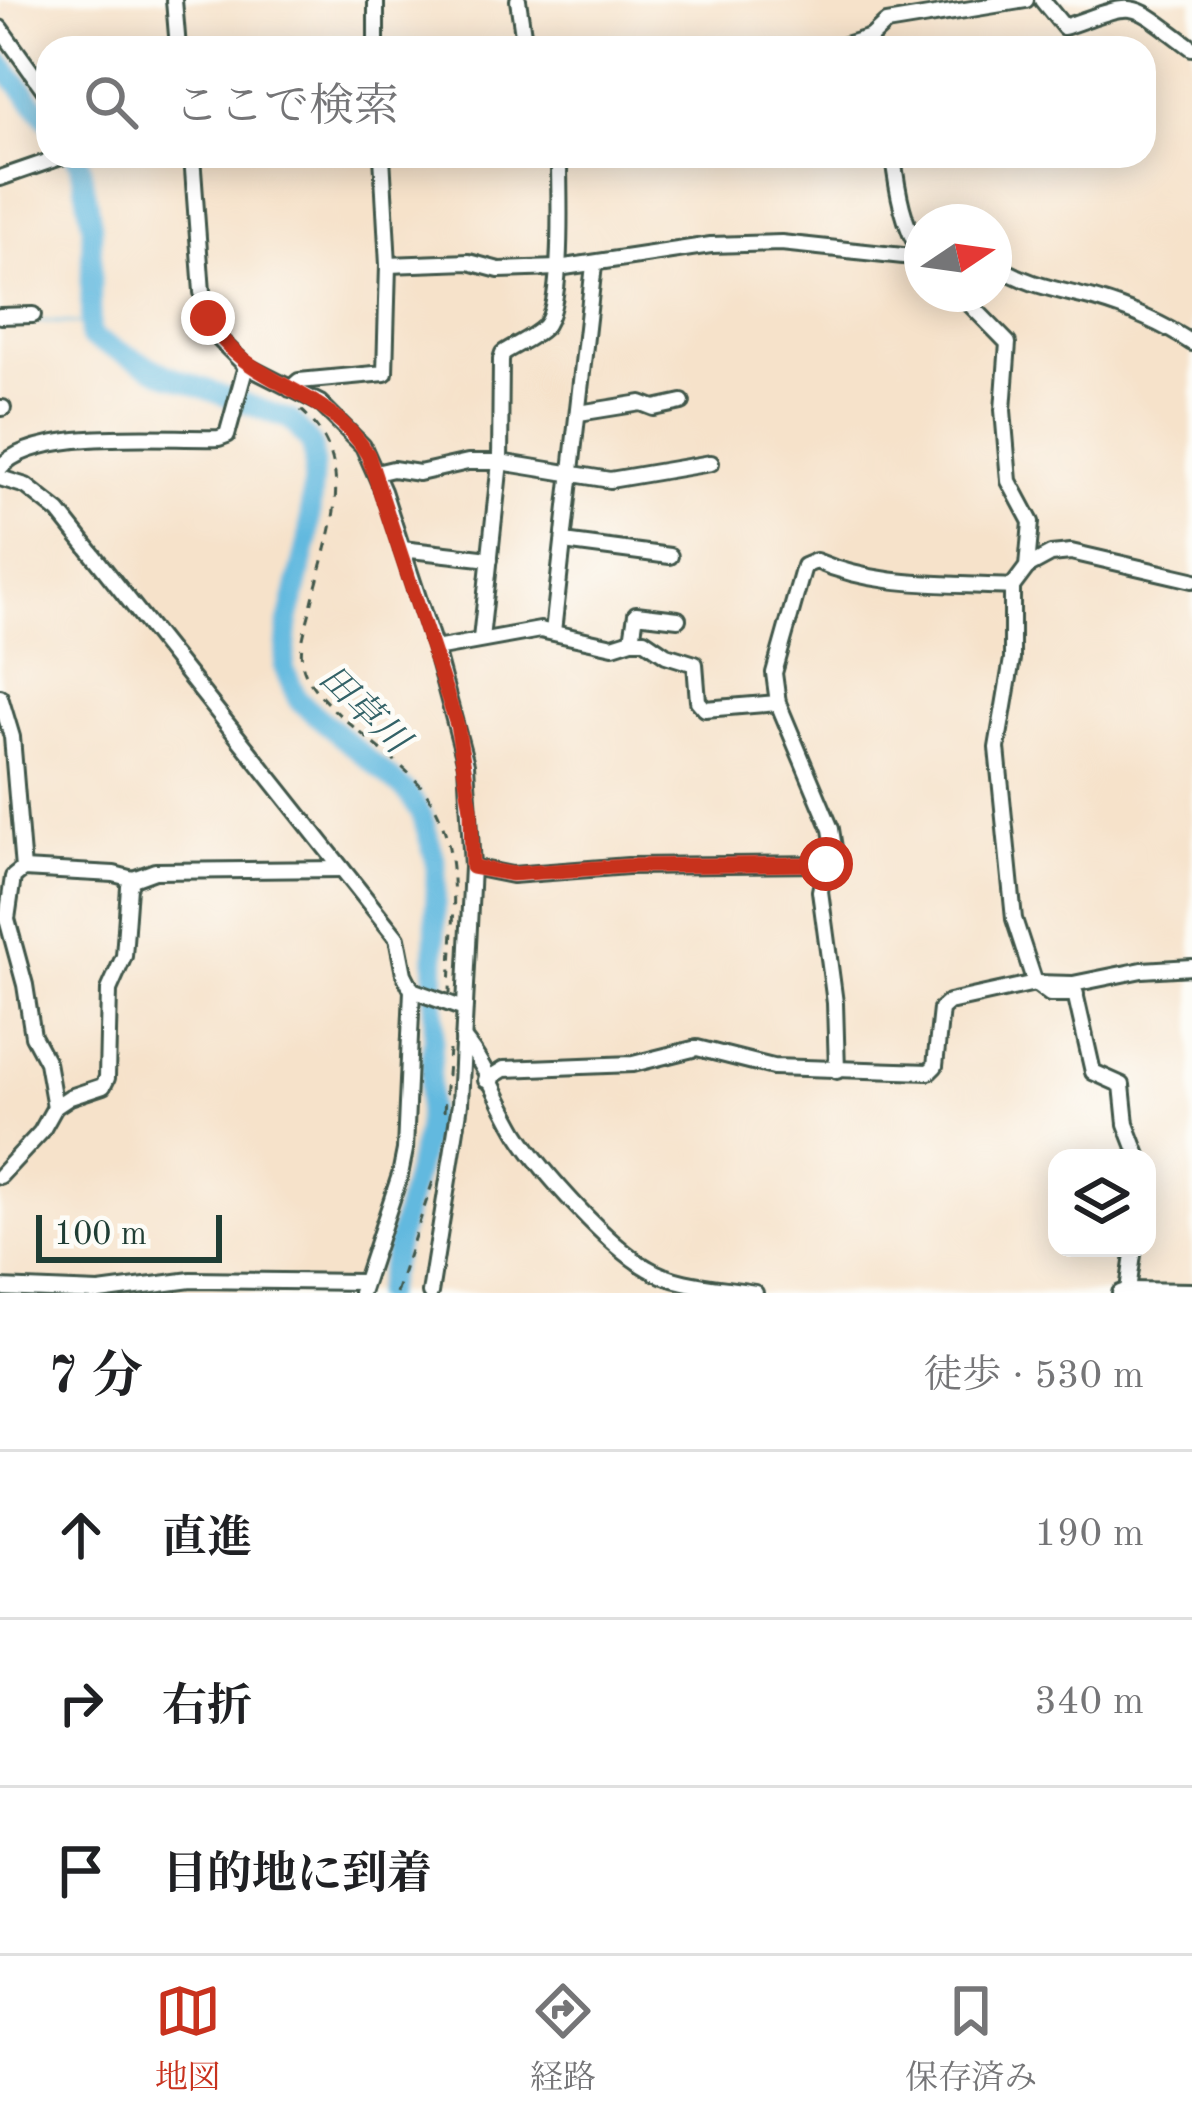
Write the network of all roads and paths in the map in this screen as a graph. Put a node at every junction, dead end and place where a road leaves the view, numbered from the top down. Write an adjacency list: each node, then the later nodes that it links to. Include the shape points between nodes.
1 (174, 0): 7 (street)
2 (376, 0): 8 (street)
3 (518, 0): 9 (street)
4 (1025, 0): 10 (street, via 886,23)
5 (1042, 0): 11 (street, via 1064,27 1134,5)
6 (0, 28): 12 (street)
7 (177, 36)
8 (376, 36)
9 (523, 36)
10 (877, 36)
11 (1192, 48)
12 (36, 68)
13 (36, 165): 18 (street)
14 (193, 168): 29 (street, via 208,318)
15 (383, 168): 21 (street)
16 (559, 168): 23 (street)
17 (895, 168): 19 (street)
18 (0, 178)
19 (904, 210)
20 (904, 254): 22 (street, via 711,245)
21 (388, 265): 23 (street); 30 (street, via 385,373 299,381)
22 (594, 265): 23 (street); 32 (street)
23 (558, 268): 33 (street, via 546,325 501,358)
24 (1012, 274): 28 (street, via 1161,323)
25 (978, 312): 43 (street, via 1008,343 1009,481 1031,522)
26 (33, 315): 27 (street)
27 (0, 316)
28 (1192, 343)
29 (246, 366): 30 (street); 35 (street, via 227,434 219,438 91,436 26,451)
30 (290, 389): 36 (street, via 346,425); 62 (path, via 327,440 337,472 302,644 305,672 322,698 429,796 453,866)
31 (682, 402): 32 (street)
32 (579, 413): 37 (street)
33 (500, 462): 36 (street); 37 (street); 42 (street)
34 (711, 463): 37 (street, via 610,480)
35 (0, 468)
36 (376, 472): 40 (street)
37 (573, 474): 39 (street)
38 (0, 478): 55 (street, via 26,486 58,512)
39 (565, 542): 41 (street); 47 (street)
40 (402, 549): 42 (street); 50 (street)
41 (670, 556)
42 (490, 559): 48 (street)
43 (1027, 567): 44 (street, via 1071,552); 45 (street)
44 (1192, 580)
45 (1012, 587): 52 (street, via 888,582 816,561 804,566 774,673); 59 (street, via 1012,659 997,748 1014,919)
46 (678, 620): 49 (street, via 637,614)
47 (554, 632): 48 (street); 49 (street, via 614,646)
48 (481, 639): 50 (street)
49 (632, 640): 52 (street, via 695,664 705,709)
50 (435, 649): 54 (street, via 466,764)
51 (0, 697): 56 (street, via 12,737)
52 (778, 703): 53 (street, via 831,829 835,854)
53 (826, 864): 54 (street, via 512,874); 64 (street, via 820,891)
54 (472, 867): 62 (street)
55 (342, 868): 57 (street, via 155,871); 61 (street, via 397,938)
56 (23, 869): 57 (street); 66 (street, via 13,877 7,919)
57 (133, 880): 66 (street, via 124,956 109,990 107,1078)
58 (1192, 967): 60 (street, via 1142,970)
59 (1035, 983): 60 (street); 64 (street, via 949,1002 929,1072)
60 (1074, 989): 68 (street, via 1093,1072 1122,1085)
61 (412, 990): 62 (street); 73 (street, via 405,1150)
62 (457, 1007): 63 (street)
63 (456, 1039): 65 (street, via 477,1055); 67 (path); 77 (street, via 454,1158)
64 (837, 1071): 65 (street, via 773,1067 697,1048 633,1064 504,1069)
65 (486, 1080): 78 (street, via 545,1171 648,1269)
66 (56, 1107): 69 (street)
67 (444, 1118)
68 (1136, 1149)
69 (0, 1175)
70 (434, 1178): 76 (path)
71 (1132, 1257): 74 (street)
72 (0, 1288): 73 (street, via 99,1292 191,1280)
73 (362, 1288)
74 (1124, 1291): 75 (street)
75 (1192, 1291)
76 (396, 1293)
77 (430, 1293)
78 (759, 1293): 79 (street)
79 (774, 1293)

